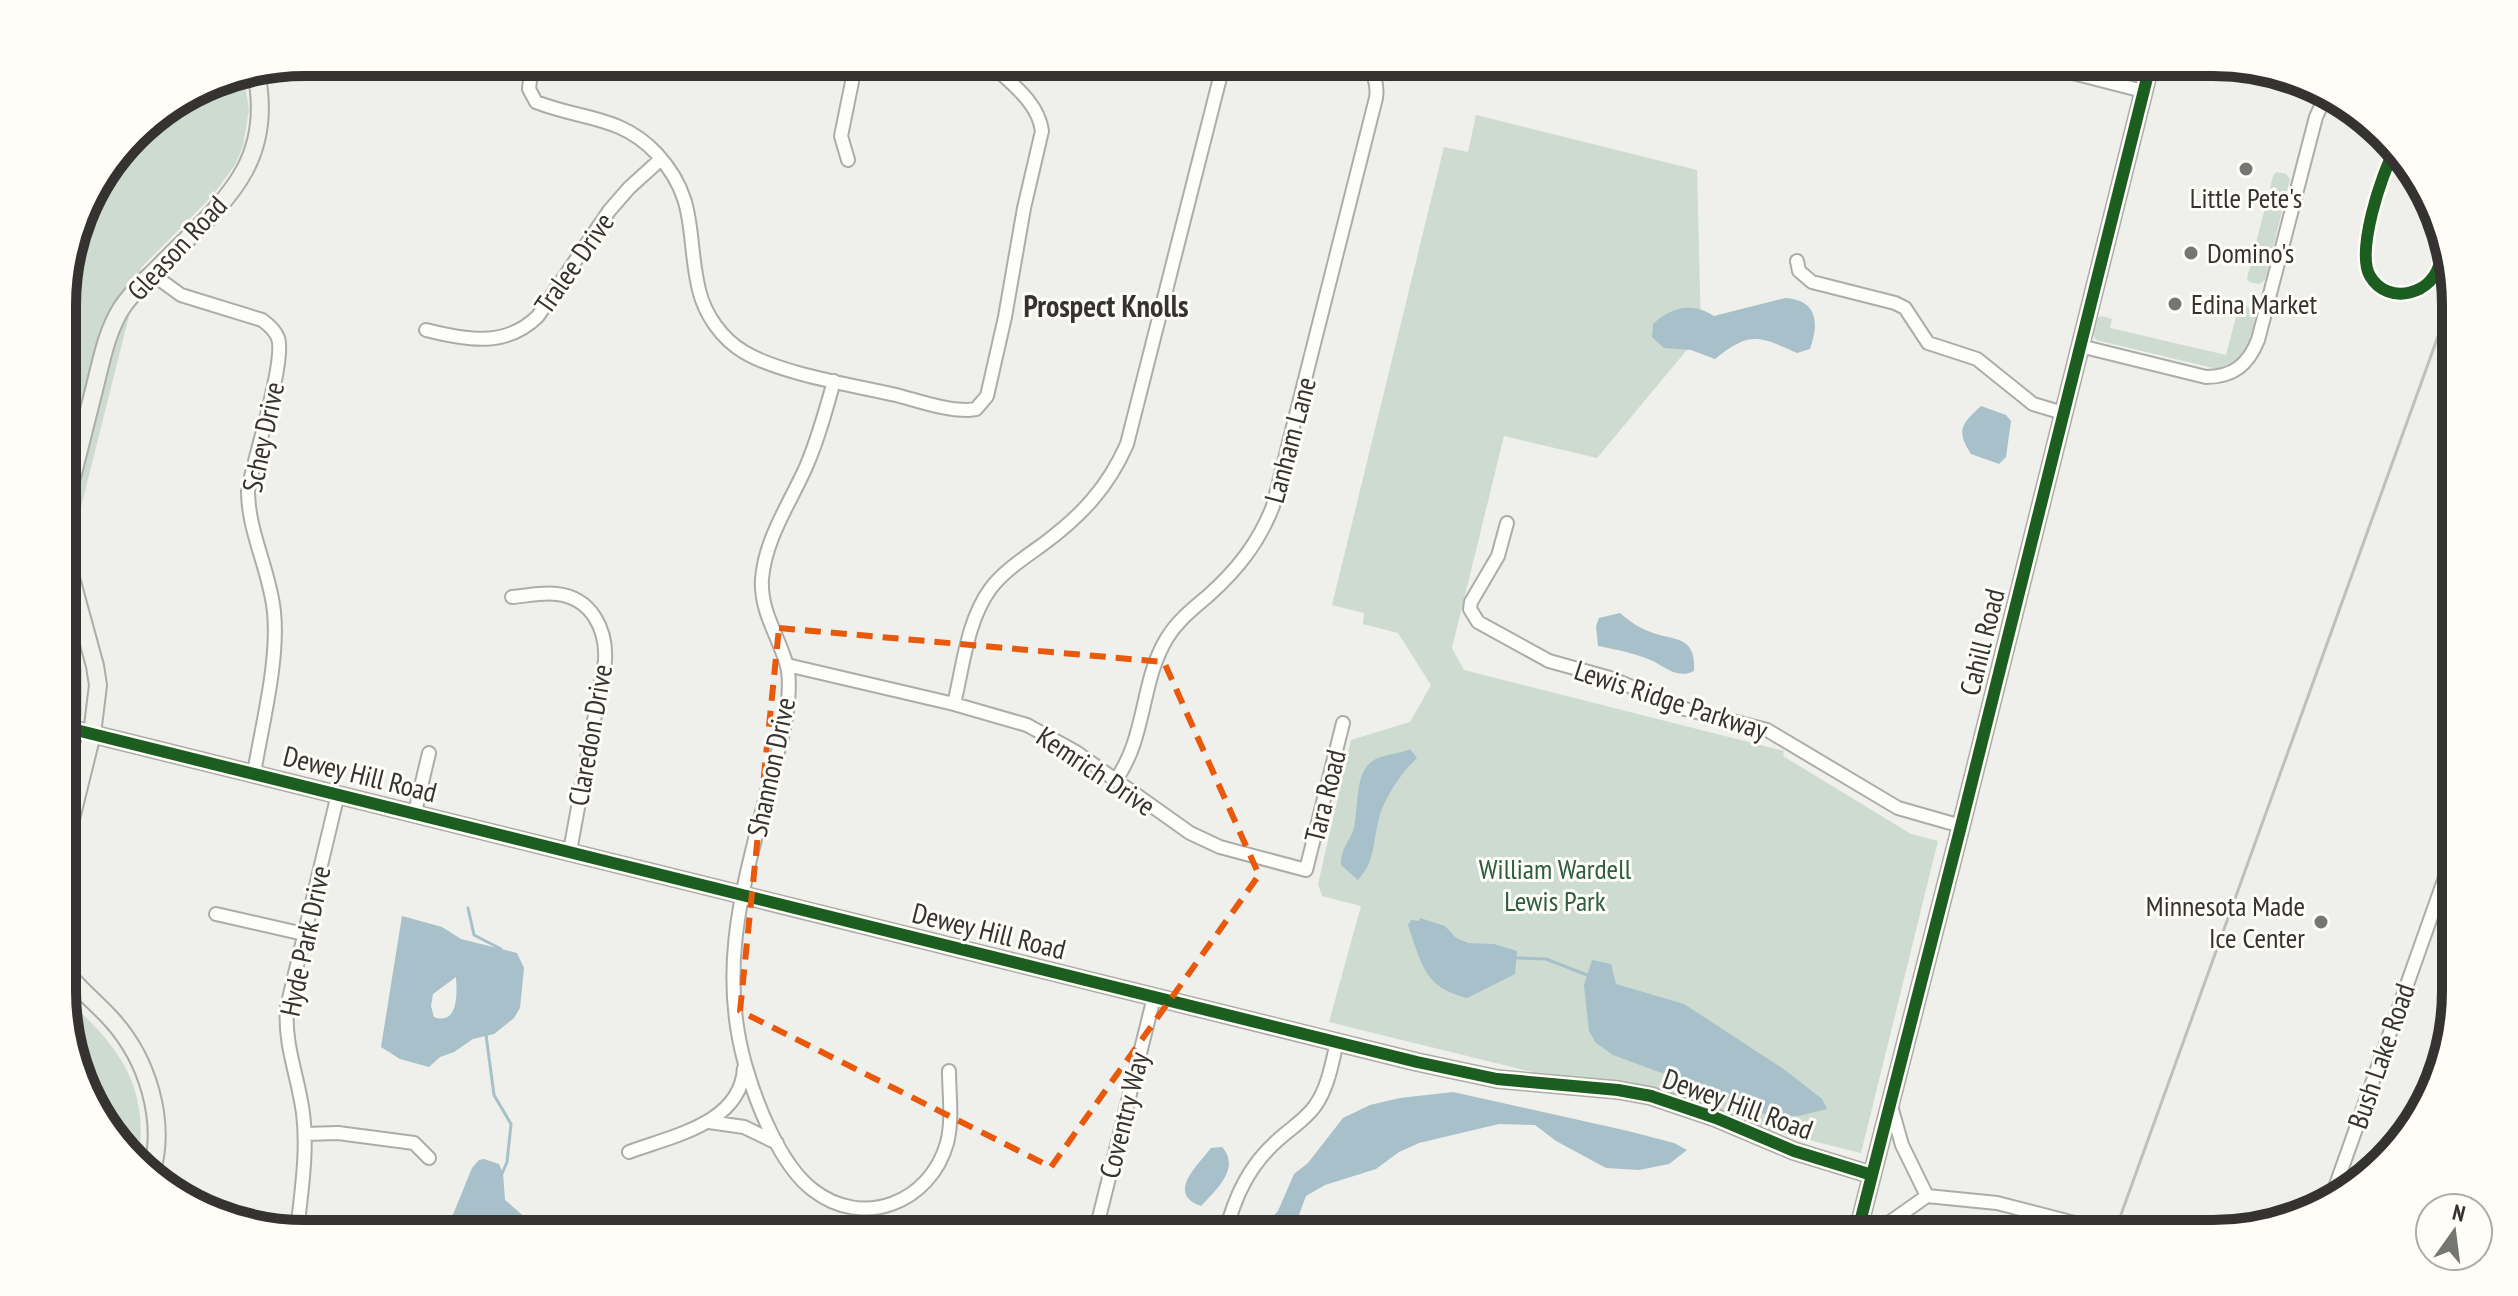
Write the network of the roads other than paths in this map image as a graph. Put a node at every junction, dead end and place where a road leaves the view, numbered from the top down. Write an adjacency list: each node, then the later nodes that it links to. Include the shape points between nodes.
1 (530, 76): 11 (street, via 529,89 536,102 621,126)
2 (852, 76): 12 (street, via 841,136)
3 (1003, 76): 17 (street, via 1030,102 1042,131 987,396 976,409 960,410)
4 (1220, 76): 24 (street, via 1127,444 1116,469 1083,512 990,589 973,624)
5 (1374, 76): 30 (street, Lanham Lane, via 1376,98 1273,506 1248,555 1167,639 1136,742)
6 (2085, 76): 9 (street)
7 (2147, 76): 9 (street, Cahill Road)
8 (257, 82): 14 (street, Gleason Road, via 260,117 248,166)
9 (2143, 91): 16 (street, Cahill Road)
10 (2322, 104): 16 (street, via 2258,340 2244,364 2233,373 2206,377)
11 (661, 159): 15 (street, Tralee Drive, via 609,211 527,327 498,339); 17 (street, via 689,210 699,290 714,325 760,360)
12 (848, 160)
13 (1797, 261): 18 (street, via 1799,271 1812,282 1905,308 1928,343 1977,359 2033,404)
14 (152, 274): 19 (street, Gleason Road, via 112,327); 29 (street, Schey Drive, via 181,295 262,320 278,338 279,362 248,491 275,631)
15 (426, 330)
16 (2080, 346): 18 (street, Cahill Road)
17 (834, 381): 23 (street, Shannon Drive, via 816,443 775,530 762,579 766,616)
18 (2063, 413): 34 (street, Cahill Road)
19 (76, 463)
20 (1507, 523): 34 (street, Lewis Ridge Parkway, via 1498,556 1471,602 1478,622 1549,661 1610,678 1685,709 1767,730 1898,808)
21 (76, 597): 27 (street, Gleason Road, via 97,676)
22 (512, 597): 35 (street, Claredon Drive, via 572,598 585,605 603,630 605,661)
23 (787, 665): 24 (street, Kemrich Drive); 38 (street, Shannon Drive, via 784,729)
24 (954, 704): 30 (street, Kemrich Drive, via 1053,737)
25 (1343, 723): 36 (street, Tara Road)
26 (76, 730): 27 (street, Dewey Hill Road)
27 (92, 734): 29 (street, Dewey Hill Road); 32 (street, Gleason Road)
28 (429, 753): 33 (street, Dewey Hill Road)
29 (254, 773): 31 (street, Dewey Hill Road)
30 (1115, 781): 36 (street, Kemrich Drive, via 1190,833 1230,850)
31 (338, 794): 33 (street, Dewey Hill Road); 40 (street, Hyde Park Drive)
32 (76, 799)
33 (415, 812): 35 (street, Dewey Hill Road)
34 (1961, 826): 46 (street, Cahill Road)
35 (570, 851): 38 (street, Dewey Hill Road)
36 (1306, 870)
37 (2442, 886): 54 (street, Bush Lake Road)
38 (741, 894): 42 (street, Dewey Hill Road); 44 (street, Shannon Drive, via 733,969)
39 (216, 914): 40 (street)
40 (304, 934): 48 (street, Hyde Park Drive, via 286,1031)
41 (76, 986): 52 (street, via 111,1019 140,1062 154,1111)
42 (1154, 997): 43 (street, Dewey Hill Road); 57 (street, Coventry Way)
43 (1337, 1042): 53 (street, Dewey Hill Road, via 1497,1079 1651,1096); 58 (street, via 1316,1104 1248,1172)
44 (744, 1061): 47 (street, via 739,1090); 49 (street, Shannon Drive)
45 (949, 1071): 49 (street, Shannon Drive, via 947,1143 929,1179 900,1203 863,1209 827,1199 797,1174)
46 (1890, 1102): 53 (street, Cahill Road); 55 (street, via 1906,1155)
47 (709, 1122): 49 (street, via 744,1127); 50 (street)
48 (305, 1134): 51 (street, via 414,1143); 56 (street, Hyde Park Drive)
49 (777, 1143)
50 (629, 1152)
51 (429, 1158)
52 (153, 1162)
53 (1872, 1175): 59 (street, Cahill Road)
54 (2337, 1183)
55 (1927, 1196): 60 (street); 61 (street, via 1997,1203)
56 (298, 1220)
57 (1098, 1220)
58 (1229, 1220)
59 (1861, 1220)
60 (1893, 1220)
61 (2063, 1220)

